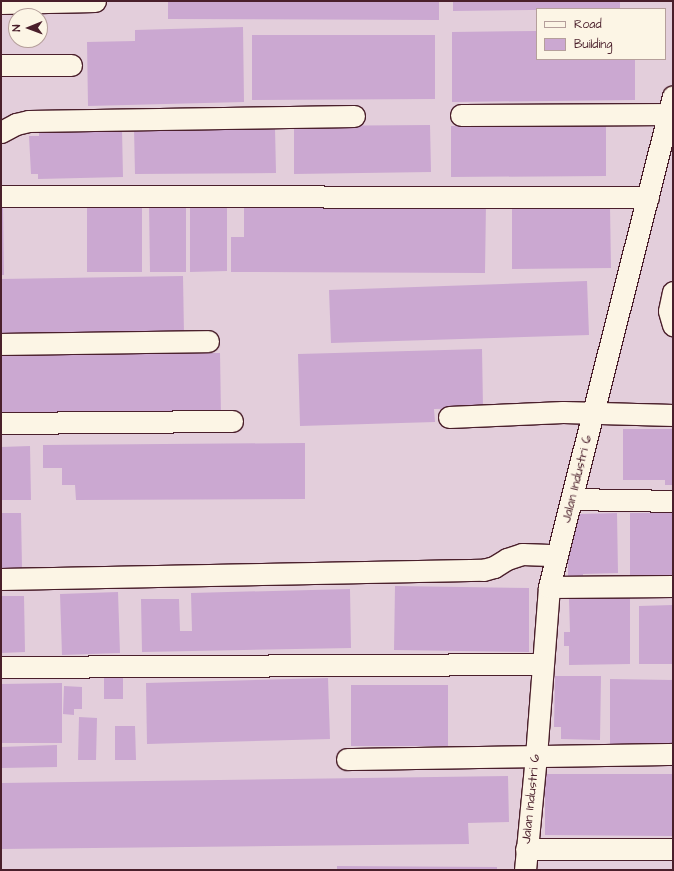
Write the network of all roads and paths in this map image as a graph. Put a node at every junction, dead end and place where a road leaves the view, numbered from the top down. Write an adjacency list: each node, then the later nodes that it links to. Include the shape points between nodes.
1 (95, 1): 2 (street)
2 (1, 3)
3 (1, 65): 4 (street)
4 (71, 65)
5 (672, 108): 6 (street); 10 (street, Jalan Industri 6)
6 (461, 115)
7 (354, 116): 8 (street, via 29,121)
8 (1, 132)
9 (1, 196): 10 (street)
10 (648, 197): 15 (street, Jalan Industri 6)
11 (673, 292): 12 (street, via 669,311)
12 (673, 325)
13 (208, 341): 14 (street)
14 (1, 344)
15 (593, 414): 16 (street); 17 (street, via 563,412); 20 (street, Jalan Industri 6)
16 (673, 414)
17 (449, 417)
18 (232, 421): 19 (street)
19 (1, 424)
20 (572, 499): 21 (street); 22 (street, Jalan Industri 6)
21 (673, 500)
22 (557, 555): 23 (street, via 522,554 483,570); 25 (street, Jalan Industri 6)
23 (1, 579)
24 (673, 586): 25 (street)
25 (549, 587): 26 (street, Jalan Industri 6)
26 (542, 664): 27 (street); 29 (street, Jalan Industri 6)
27 (1, 667)
28 (673, 754): 29 (street)
29 (536, 756): 30 (street); 31 (street, Jalan Industri 6)
30 (347, 759)
31 (526, 849): 32 (street); 33 (street, Jalan Industri 6)
32 (673, 849)
33 (525, 870)

